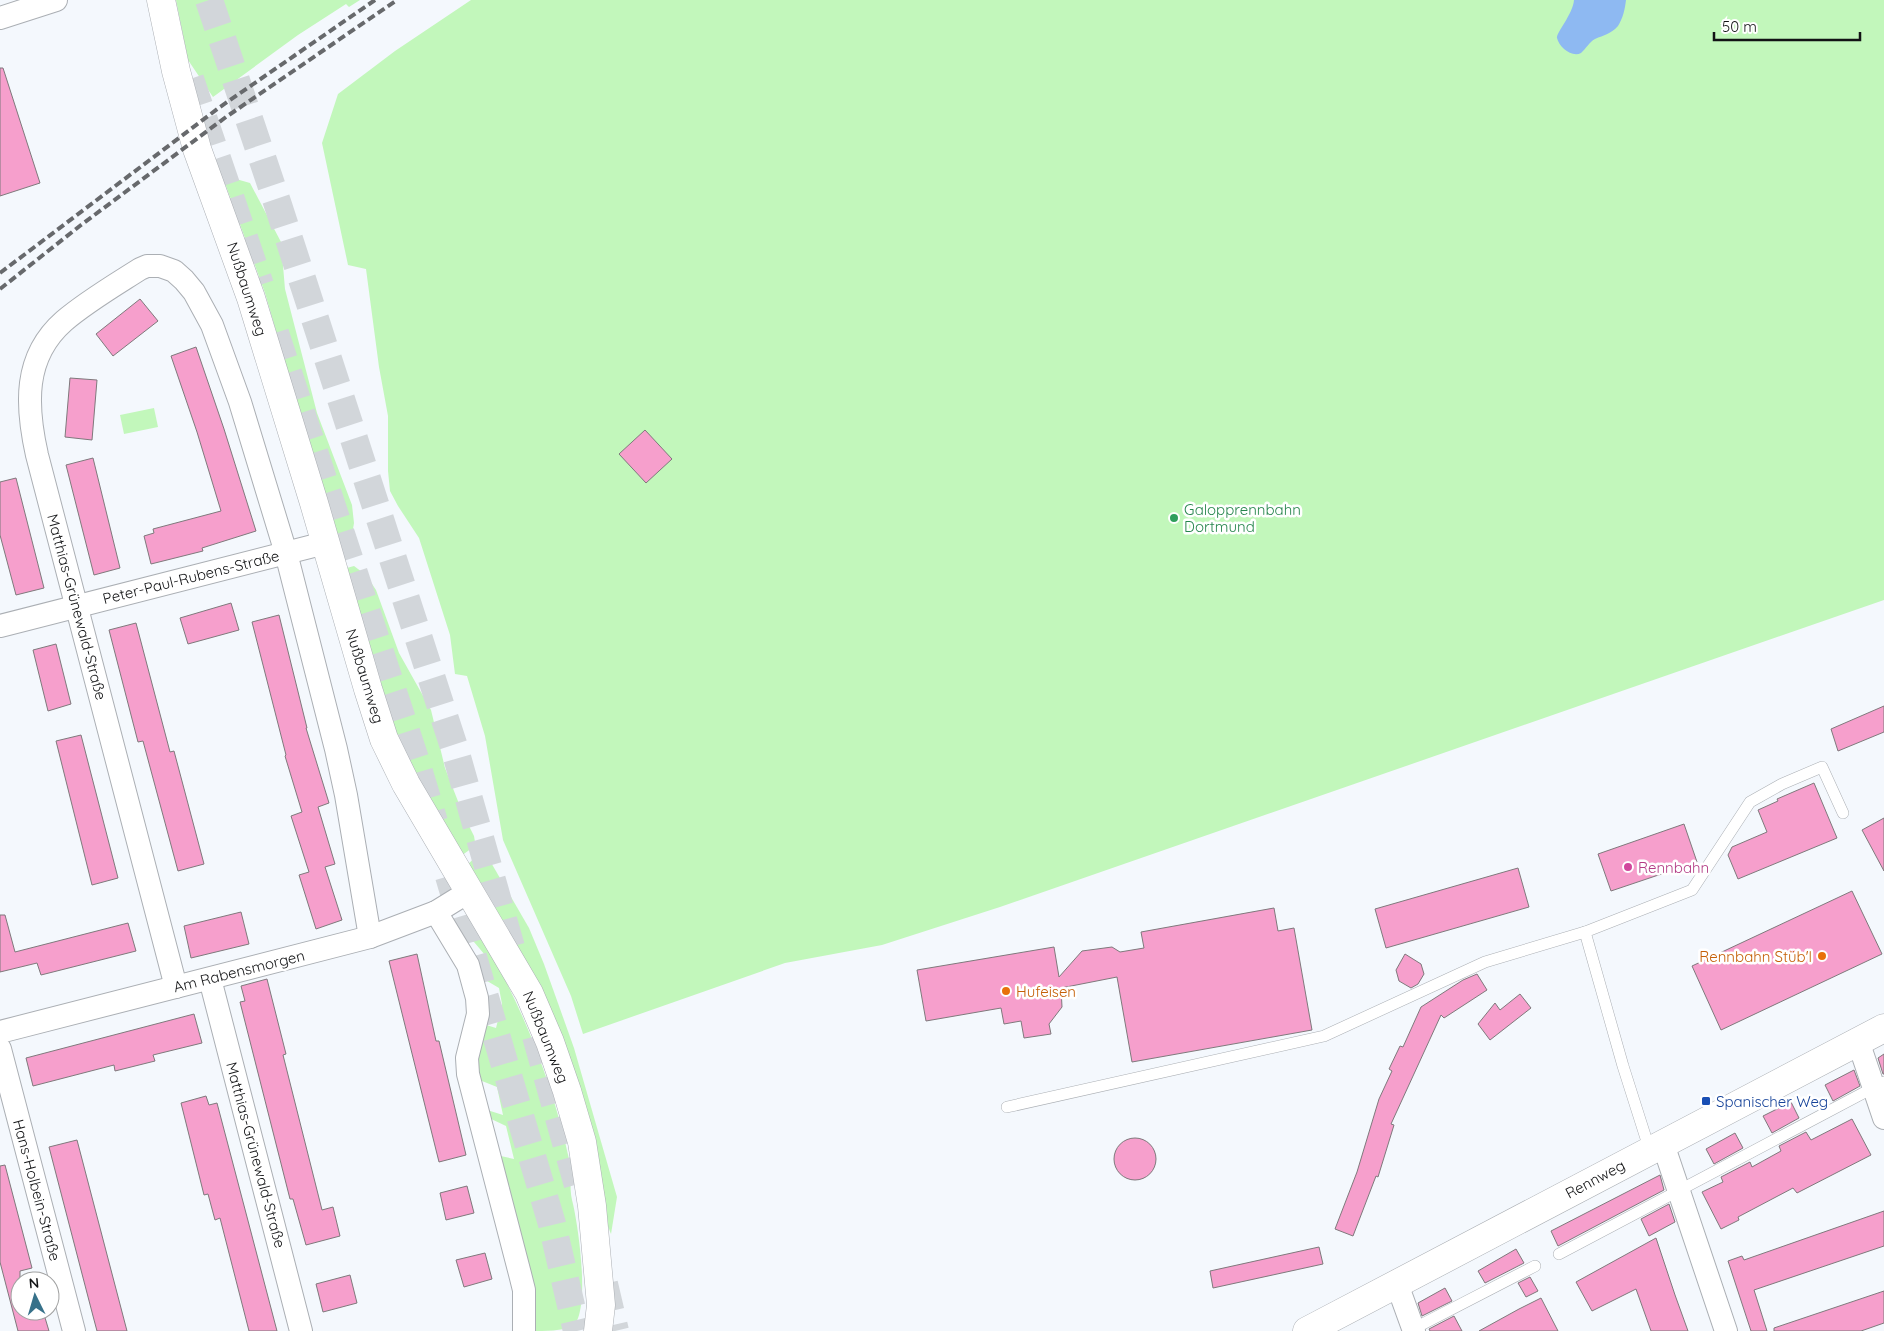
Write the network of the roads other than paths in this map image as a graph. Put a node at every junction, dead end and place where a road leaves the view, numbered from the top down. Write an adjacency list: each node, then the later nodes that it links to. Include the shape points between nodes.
1 (56, 0): 3 (street)
2 (161, 0): 4 (street, Nußbaumweg, via 197,149 251,298)
3 (0, 18)
4 (325, 543): 5 (street, Peter-Paul-Rubens-Straße); 9 (street, Nußbaumweg, via 384,739 406,784)
5 (286, 553): 6 (street, Peter-Paul-Rubens-Straße); 6 (street, Matthias-Grünewald-Straße, via 240,402 202,305 174,271 147,266 64,321 48,340 30,382 28,408 32,433); 12 (street, via 346,795)
6 (76, 606): 7 (street, Peter-Paul-Rubens-Straße); 14 (street, Matthias-Grünewald-Straße)
7 (0, 626)
8 (1843, 813): 11 (lane, via 1822,767 1782,784 1750,802 1692,890)
9 (470, 890): 10 (street, Am Rabensmorgen); 31 (street, Nußbaumweg, via 529,993 575,1115 588,1170 592,1206 600,1305)
10 (436, 912): 12 (street, Am Rabensmorgen); 30 (street, via 468,966 477,998 478,1014 467,1058 468,1074 524,1290)
11 (1585, 932): 20 (lane, via 1485,962 1324,1036); 22 (lane, via 1623,1066)
12 (370, 937): 13 (street, Am Rabensmorgen)
13 (210, 979): 14 (street, Am Rabensmorgen); 29 (street, Matthias-Grünewald-Straße)
14 (176, 987): 16 (street, Am Rabensmorgen)
15 (1884, 1028): 17 (street, Rennweg)
16 (0, 1032)
17 (1858, 1041): 19 (street); 22 (street, Rennweg)
18 (0, 1049): 28 (street, Hans-Holbein-Straße)
19 (1879, 1084): 21 (street); 23 (lane)
20 (1007, 1108)
21 (1884, 1118)
22 (1656, 1148): 23 (street); 26 (street, Rennweg)
23 (1679, 1191): 24 (lane); 33 (street)
24 (1559, 1254)
25 (1535, 1266): 27 (lane)
26 (1397, 1284): 27 (street); 32 (street, Rennweg)
27 (1413, 1330)
28 (74, 1331)
29 (301, 1331)
30 (524, 1331)
31 (598, 1331)
32 (1307, 1331)
33 (1726, 1331)

